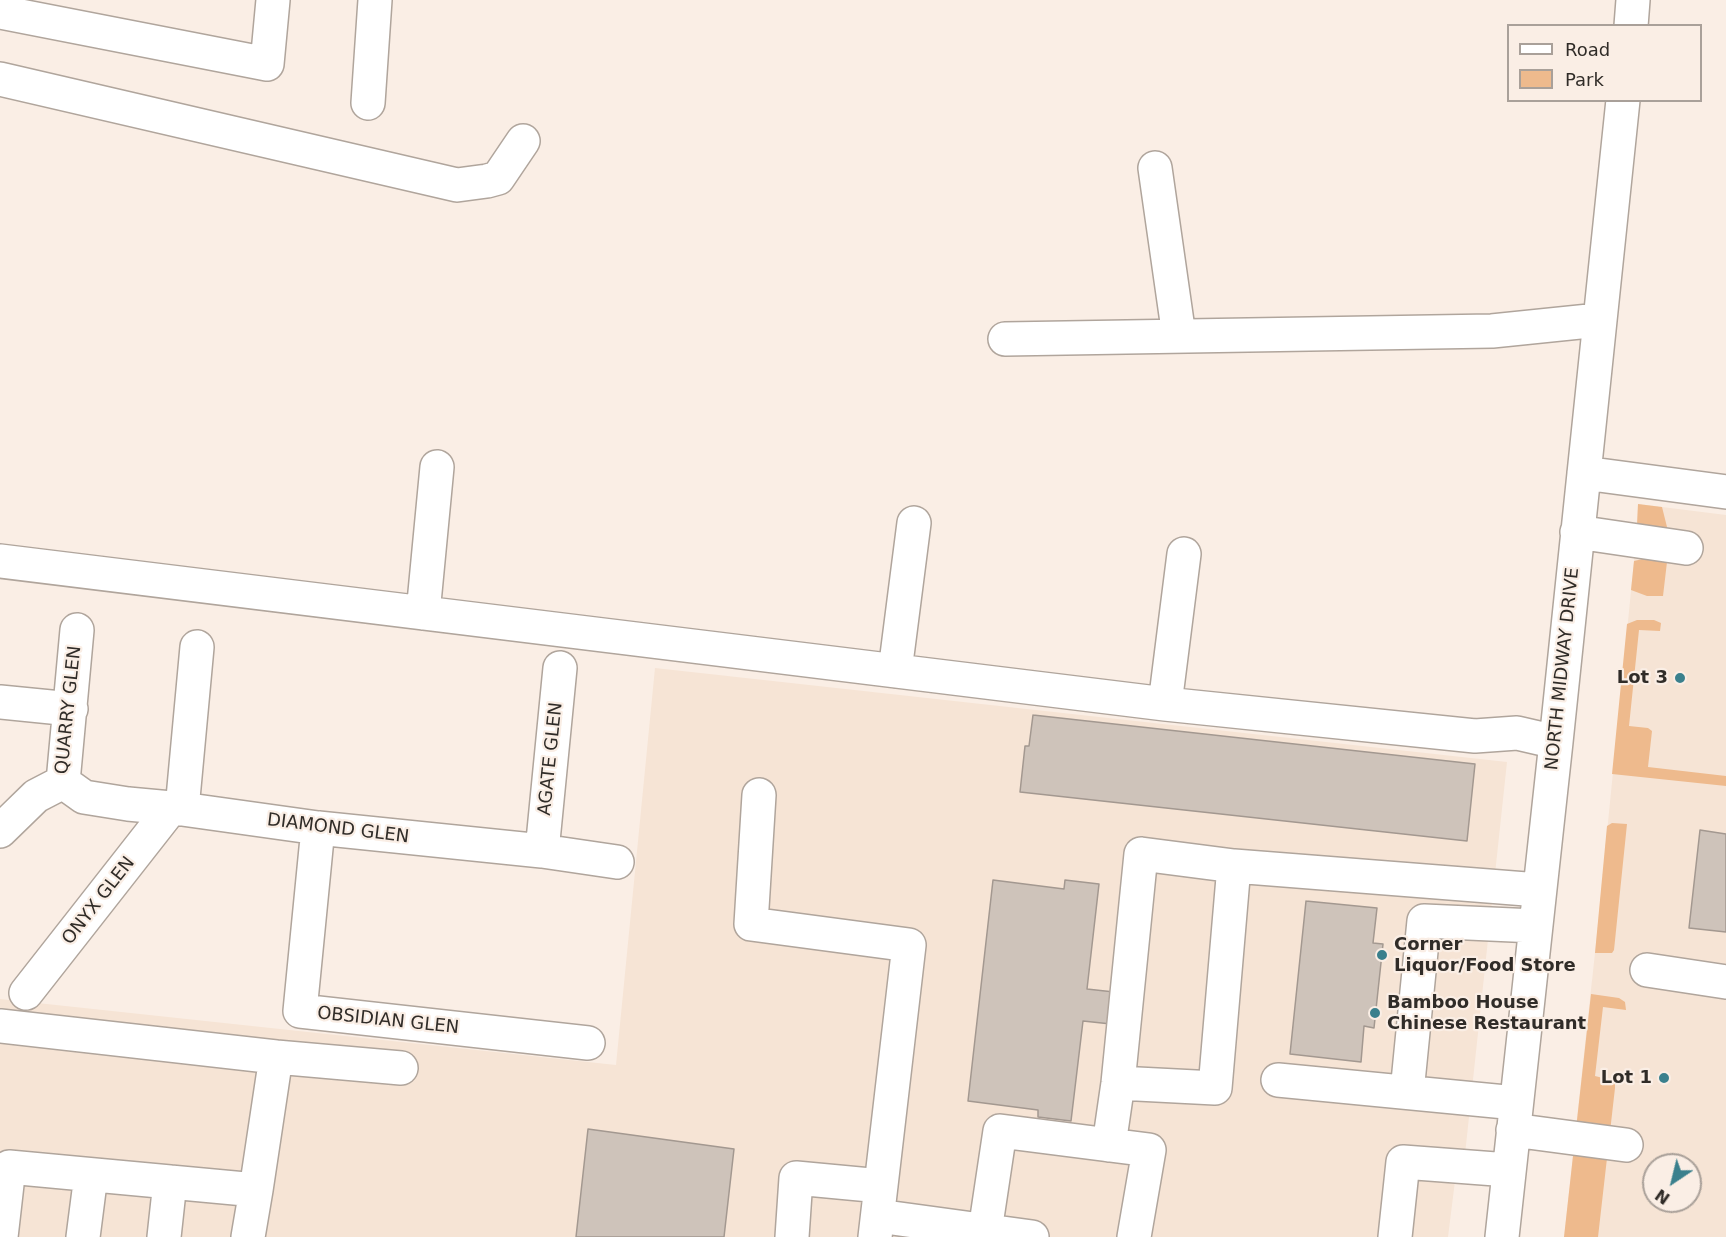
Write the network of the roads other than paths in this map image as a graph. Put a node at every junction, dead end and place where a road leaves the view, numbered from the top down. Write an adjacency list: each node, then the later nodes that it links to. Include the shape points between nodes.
1 (273, 0): 4 (street, via 267,64)
2 (375, 0): 8 (street)
3 (1633, 0): 5 (street)
4 (0, 12)
5 (1631, 24)
6 (0, 79): 9 (street, via 457,185 498,178)
7 (1623, 102): 11 (street, NORTH MIDWAY DRIVE)
8 (368, 103)
9 (523, 141)
10 (1155, 168): 12 (street)
11 (1599, 320): 12 (street, via 1492,331); 15 (street, NORTH MIDWAY DRIVE)
12 (1179, 336): 13 (street)
13 (1005, 339)
14 (438, 467): 22 (street)
15 (1584, 473): 16 (street); 18 (street, NORTH MIDWAY DRIVE)
16 (1726, 492)
17 (914, 523): 26 (street)
18 (1577, 532): 19 (street); 30 (street, NORTH MIDWAY DRIVE)
19 (1686, 548)
20 (1184, 554): 28 (street)
21 (0, 561): 22 (street)
22 (423, 613): 26 (street)
23 (77, 630): 29 (street, QUARRY GLEN)
24 (197, 647): 33 (street)
25 (560, 668): 36 (street, AGATE GLEN)
26 (895, 671): 28 (street)
27 (0, 702): 29 (street)
28 (1165, 704): 30 (street, via 1475,736 1517,733)
29 (71, 710): 31 (street, QUARRY GLEN)
30 (1556, 742): 39 (street, NORTH MIDWAY DRIVE)
31 (63, 782): 33 (street, DIAMOND GLEN, via 84,797); 35 (street, QUARRY GLEN, via 36,796)
32 (759, 795): 59 (street, via 751,924 909,945)
33 (176, 809): 34 (street, DIAMOND GLEN); 43 (street, ONYX GLEN)
34 (318, 828): 36 (street, DIAMOND GLEN); 45 (street, OBSIDIAN GLEN, via 300,1011)
35 (0, 831)
36 (542, 851): 37 (street, DIAMOND GLEN)
37 (617, 862)
38 (1234, 866): 39 (street); 49 (street, via 1215,1088); 49 (street, via 1141,854)
39 (1539, 890): 40 (street, NORTH MIDWAY DRIVE)
40 (1535, 926): 50 (street, via 1424,921); 51 (street, NORTH MIDWAY DRIVE)
41 (1647, 970): 42 (street)
42 (1726, 982)
43 (26, 993)
44 (0, 1026): 46 (street)
45 (588, 1043)
46 (276, 1057): 47 (street); 58 (street)
47 (401, 1068)
48 (1278, 1080): 50 (street)
49 (1118, 1083): 52 (street)
50 (1407, 1092): 51 (street)
51 (1515, 1116): 53 (street); 55 (street, NORTH MIDWAY DRIVE)
52 (1109, 1145): 60 (street, via 1000,1131); 67 (street, via 1149,1150)
53 (1626, 1145)
54 (4, 1167): 56 (street); 61 (street)
55 (1509, 1170): 68 (street, via 1403,1162); 69 (street, NORTH MIDWAY DRIVE)
56 (91, 1175): 57 (street); 62 (street)
57 (170, 1182): 58 (street); 63 (street)
58 (256, 1190): 64 (street)
59 (878, 1213): 60 (street); 65 (street, via 796,1178)
60 (985, 1231): 66 (street)
61 (1, 1237)
62 (83, 1237)
63 (164, 1237)
64 (248, 1237)
65 (792, 1237)
66 (1032, 1237)
67 (1134, 1237)
68 (1395, 1237)
69 (1502, 1237)

